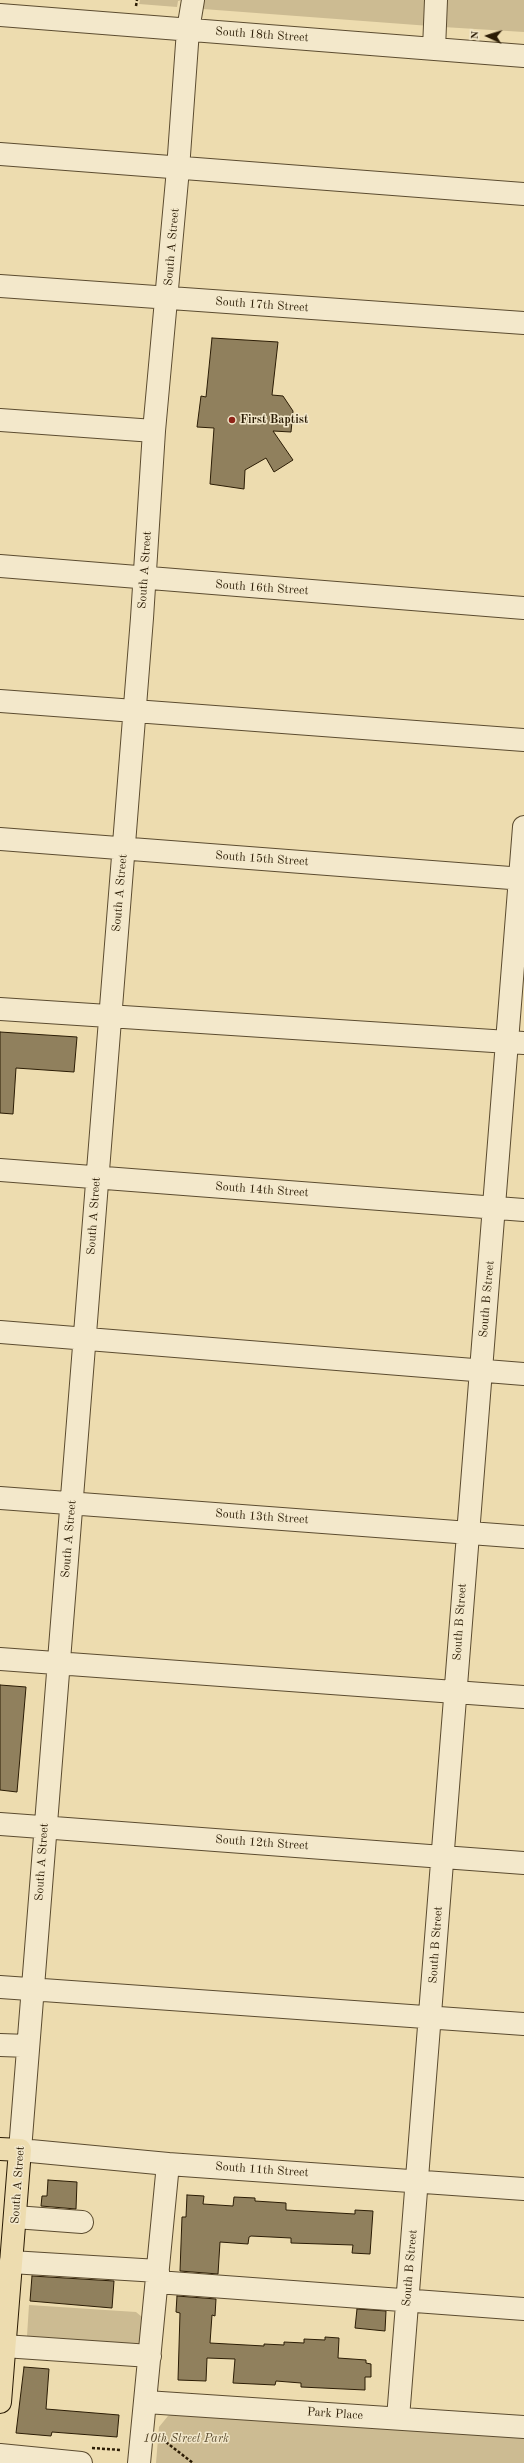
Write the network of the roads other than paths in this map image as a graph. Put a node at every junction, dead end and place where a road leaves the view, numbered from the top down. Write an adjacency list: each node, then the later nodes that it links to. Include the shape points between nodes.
1 (193, 0): 4 (street, South A Street)
2 (436, 0): 5 (street)
3 (0, 15): 4 (street, South 18th Street)
4 (188, 30): 5 (street, South 18th Street); 8 (street, South A Street)
5 (434, 49): 6 (street, South 18th Street)
6 (524, 56)
7 (0, 154): 8 (street)
8 (178, 169): 9 (street); 11 (street, South A Street)
9 (524, 194)
10 (0, 286): 11 (street, South 17th Street)
11 (167, 298): 12 (street, South 17th Street); 14 (street, South A Street)
12 (524, 323)
13 (0, 420): 14 (street)
14 (154, 431): 16 (street, South A Street)
15 (0, 566): 16 (street, South 16th Street)
16 (145, 579): 17 (street, South 16th Street); 19 (street, South A Street)
17 (524, 608)
18 (0, 701): 19 (street)
19 (134, 711): 20 (street); 23 (street, South A Street)
20 (524, 740)
21 (524, 826): 24 (street, South B Street)
22 (0, 839): 23 (street, South 15th Street)
23 (124, 848): 24 (street, South 15th Street); 26 (street, South A Street)
24 (522, 879): 27 (street, South B Street)
25 (0, 1009): 26 (street)
26 (110, 1017): 27 (street); 29 (street, South A Street)
27 (516, 1043): 30 (street, South B Street)
28 (0, 1170): 29 (street, South 14th Street)
29 (97, 1177): 30 (street, South 14th Street); 33 (street, South A Street)
30 (495, 1208): 31 (street, South 14th Street); 34 (street, South B Street)
31 (524, 1210)
32 (0, 1332): 33 (street)
33 (85, 1339): 34 (street); 37 (street, South A Street)
34 (481, 1370): 35 (street); 38 (street, South B Street)
35 (524, 1374)
36 (0, 1498): 37 (street, South 13th Street)
37 (73, 1502): 38 (street, South 13th Street); 41 (street, South A Street)
38 (467, 1532): 39 (street, South 13th Street); 42 (street, South B Street)
39 (524, 1537)
40 (0, 1659): 41 (street)
41 (59, 1664): 42 (street); 45 (street, South A Street)
42 (455, 1691): 43 (street); 46 (street, South B Street)
43 (524, 1697)
44 (0, 1824): 45 (street, South 12th Street)
45 (45, 1827): 46 (street, South 12th Street); 49 (street, South A Street)
46 (442, 1857): 47 (street, South 12th Street); 50 (street, South B Street)
47 (524, 1863)
48 (0, 1987): 49 (street)
49 (32, 1990): 50 (street); 53 (street, South A Street)
50 (430, 2017): 51 (street); 56 (street, South B Street)
51 (524, 2024)
52 (0, 2045): 53 (street)
53 (28, 2046): 54 (street, South A Street)
54 (10, 2150): 55 (street, South 11th Street); 58 (main road, South A Street)
55 (168, 2164): 56 (street, South 11th Street); 61 (street)
56 (418, 2181): 57 (street, South 11th Street); 63 (street, South B Street)
57 (524, 2189)
58 (15, 2217): 59 (street); 60 (main road, South A Street)
59 (82, 2222)
60 (12, 2262): 61 (street); 62 (main road, South A Street)
61 (158, 2277): 63 (street); 66 (street)
62 (4, 2300): 65 (main road, South A Street)
63 (408, 2300): 64 (street); 69 (street, South B Street)
64 (524, 2309)
65 (3, 2354): 66 (street); 67 (main road, South A Street)
66 (150, 2356): 68 (street)
67 (0, 2402)
68 (146, 2402): 69 (street, Park Place); 73 (street)
69 (398, 2418): 70 (street, Park Place)
70 (524, 2427)
71 (0, 2455): 72 (street)
72 (81, 2463)
73 (139, 2463)

